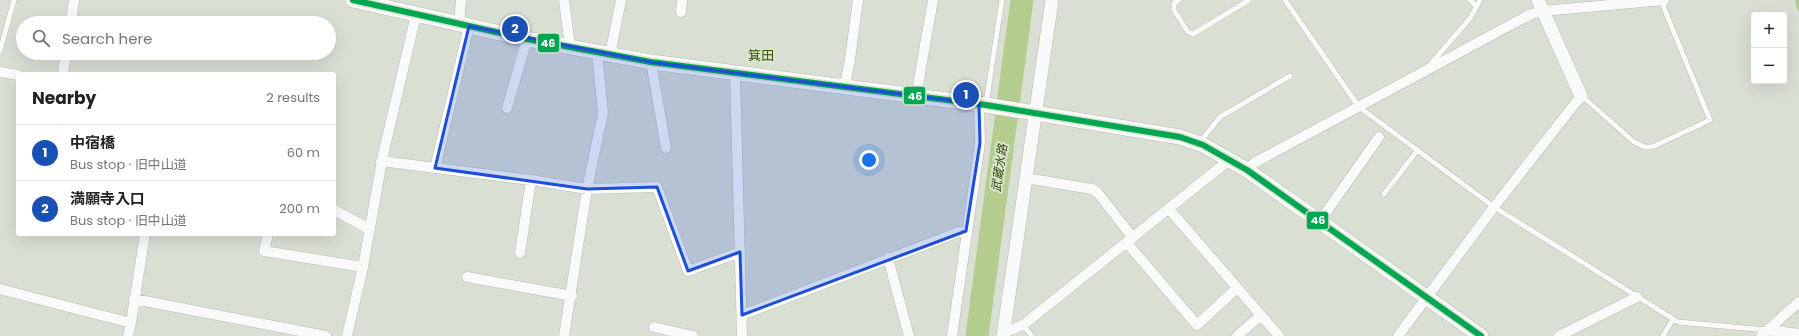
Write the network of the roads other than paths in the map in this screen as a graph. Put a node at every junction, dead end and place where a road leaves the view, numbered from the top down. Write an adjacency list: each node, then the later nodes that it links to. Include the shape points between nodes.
1 (14, 0): 26 (lane)
2 (74, 0): 22 (street)
3 (353, 0): 21 (main road)
4 (461, 0): 23 (street)
5 (564, 0): 25 (street)
6 (621, 0): 27 (street)
7 (682, 0): 20 (street)
8 (858, 0): 36 (street)
9 (933, 0): 37 (street)
10 (1002, 0): 39 (lane)
11 (1052, 0): 42 (street)
12 (1179, 0): 13 (lane, via 1174,3 1174,10 1188,32 1193,34)
13 (1249, 0)
14 (1285, 0): 40 (lane)
15 (1470, 0): 18 (lane)
16 (1480, 0): 18 (lane)
17 (1663, 0): 19 (street); 38 (lane, via 1710,120 1652,147 1645,147 1634,142)
18 (1476, 6): 30 (lane, via 1471,17)
19 (1540, 6): 30 (street, via 1531,14); 38 (street)
20 (681, 12)
21 (416, 15): 23 (main road); 48 (street)
22 (72, 16)
23 (464, 25): 24 (main road); 49 (street)
24 (527, 39): 25 (main road); 41 (street)
25 (570, 47): 27 (main road)
26 (0, 50)
27 (603, 53): 29 (main road); 53 (street, via 603,113)
28 (65, 60): 32 (street)
29 (651, 62): 33 (main road); 45 (street)
30 (1427, 70): 40 (street)
31 (0, 72): 34 (street)
32 (63, 72)
33 (735, 74): 36 (main road); 64 (street)
34 (16, 75)
35 (1290, 76): 44 (lane, via 1220,117)
36 (845, 86): 37 (main road)
37 (916, 96): 39 (main road)
38 (1581, 96): 55 (street)
39 (985, 105): 42 (main road); 60 (street)
40 (1359, 107): 46 (lane); 50 (street)
41 (507, 108)
42 (1032, 112): 44 (main road, via 1180,137); 51 (street)
43 (1379, 137): 58 (street)
44 (1199, 143): 47 (main road)
45 (666, 148)
46 (1417, 151): 54 (lane); 55 (lane)
47 (1228, 159): 50 (main road); 56 (street)
48 (381, 161): 49 (street); 59 (street)
49 (435, 168): 52 (street)
50 (1247, 170): 58 (main road)
51 (1025, 178): 63 (street, via 1092,189 1098,193); 83 (street)
52 (531, 180): 53 (street); 65 (street)
53 (587, 189): 64 (street, via 657,187 688,271); 71 (street)
54 (1384, 194)
55 (1494, 207): 72 (street); 73 (lane)
56 (1169, 209): 63 (street); 69 (street)
57 (336, 211): 59 (street)
58 (1320, 221): 72 (main road)
59 (370, 229): 67 (street)
60 (966, 231): 66 (street); 92 (street)
61 (145, 236): 74 (street)
62 (268, 236): 67 (street, via 264,251)
63 (1130, 240): 69 (street, via 1197,325); 80 (street)
64 (740, 252): 76 (street)
65 (520, 253)
66 (888, 258): 76 (street); 91 (street)
67 (363, 267): 87 (street)
68 (467, 277): 71 (street)
69 (1237, 288): 77 (street)
70 (0, 289): 79 (street)
71 (572, 296): 88 (street)
72 (1426, 297): 96 (street); 97 (main road)
73 (1637, 297): 78 (lane); 98 (street)
74 (134, 299): 79 (street); 86 (street)
75 (1799, 302): 82 (street)
76 (742, 315): 90 (street)
77 (1261, 315): 94 (street); 95 (street)
78 (1673, 319): 82 (lane, via 1678,322); 99 (lane)
79 (131, 322): 85 (street)
80 (1023, 325): 83 (street); 93 (lane)
81 (654, 327): 89 (street)
82 (1764, 333): 84 (street)
83 (1003, 334)
84 (1799, 334)
85 (128, 336)
86 (326, 336)
87 (347, 336)
88 (564, 336)
89 (693, 336)
90 (742, 336)
91 (909, 336)
92 (952, 336)
93 (1032, 336)
94 (1237, 336)
95 (1279, 336)
96 (1398, 336)
97 (1480, 336)
98 (1559, 336)
99 (1663, 336)

